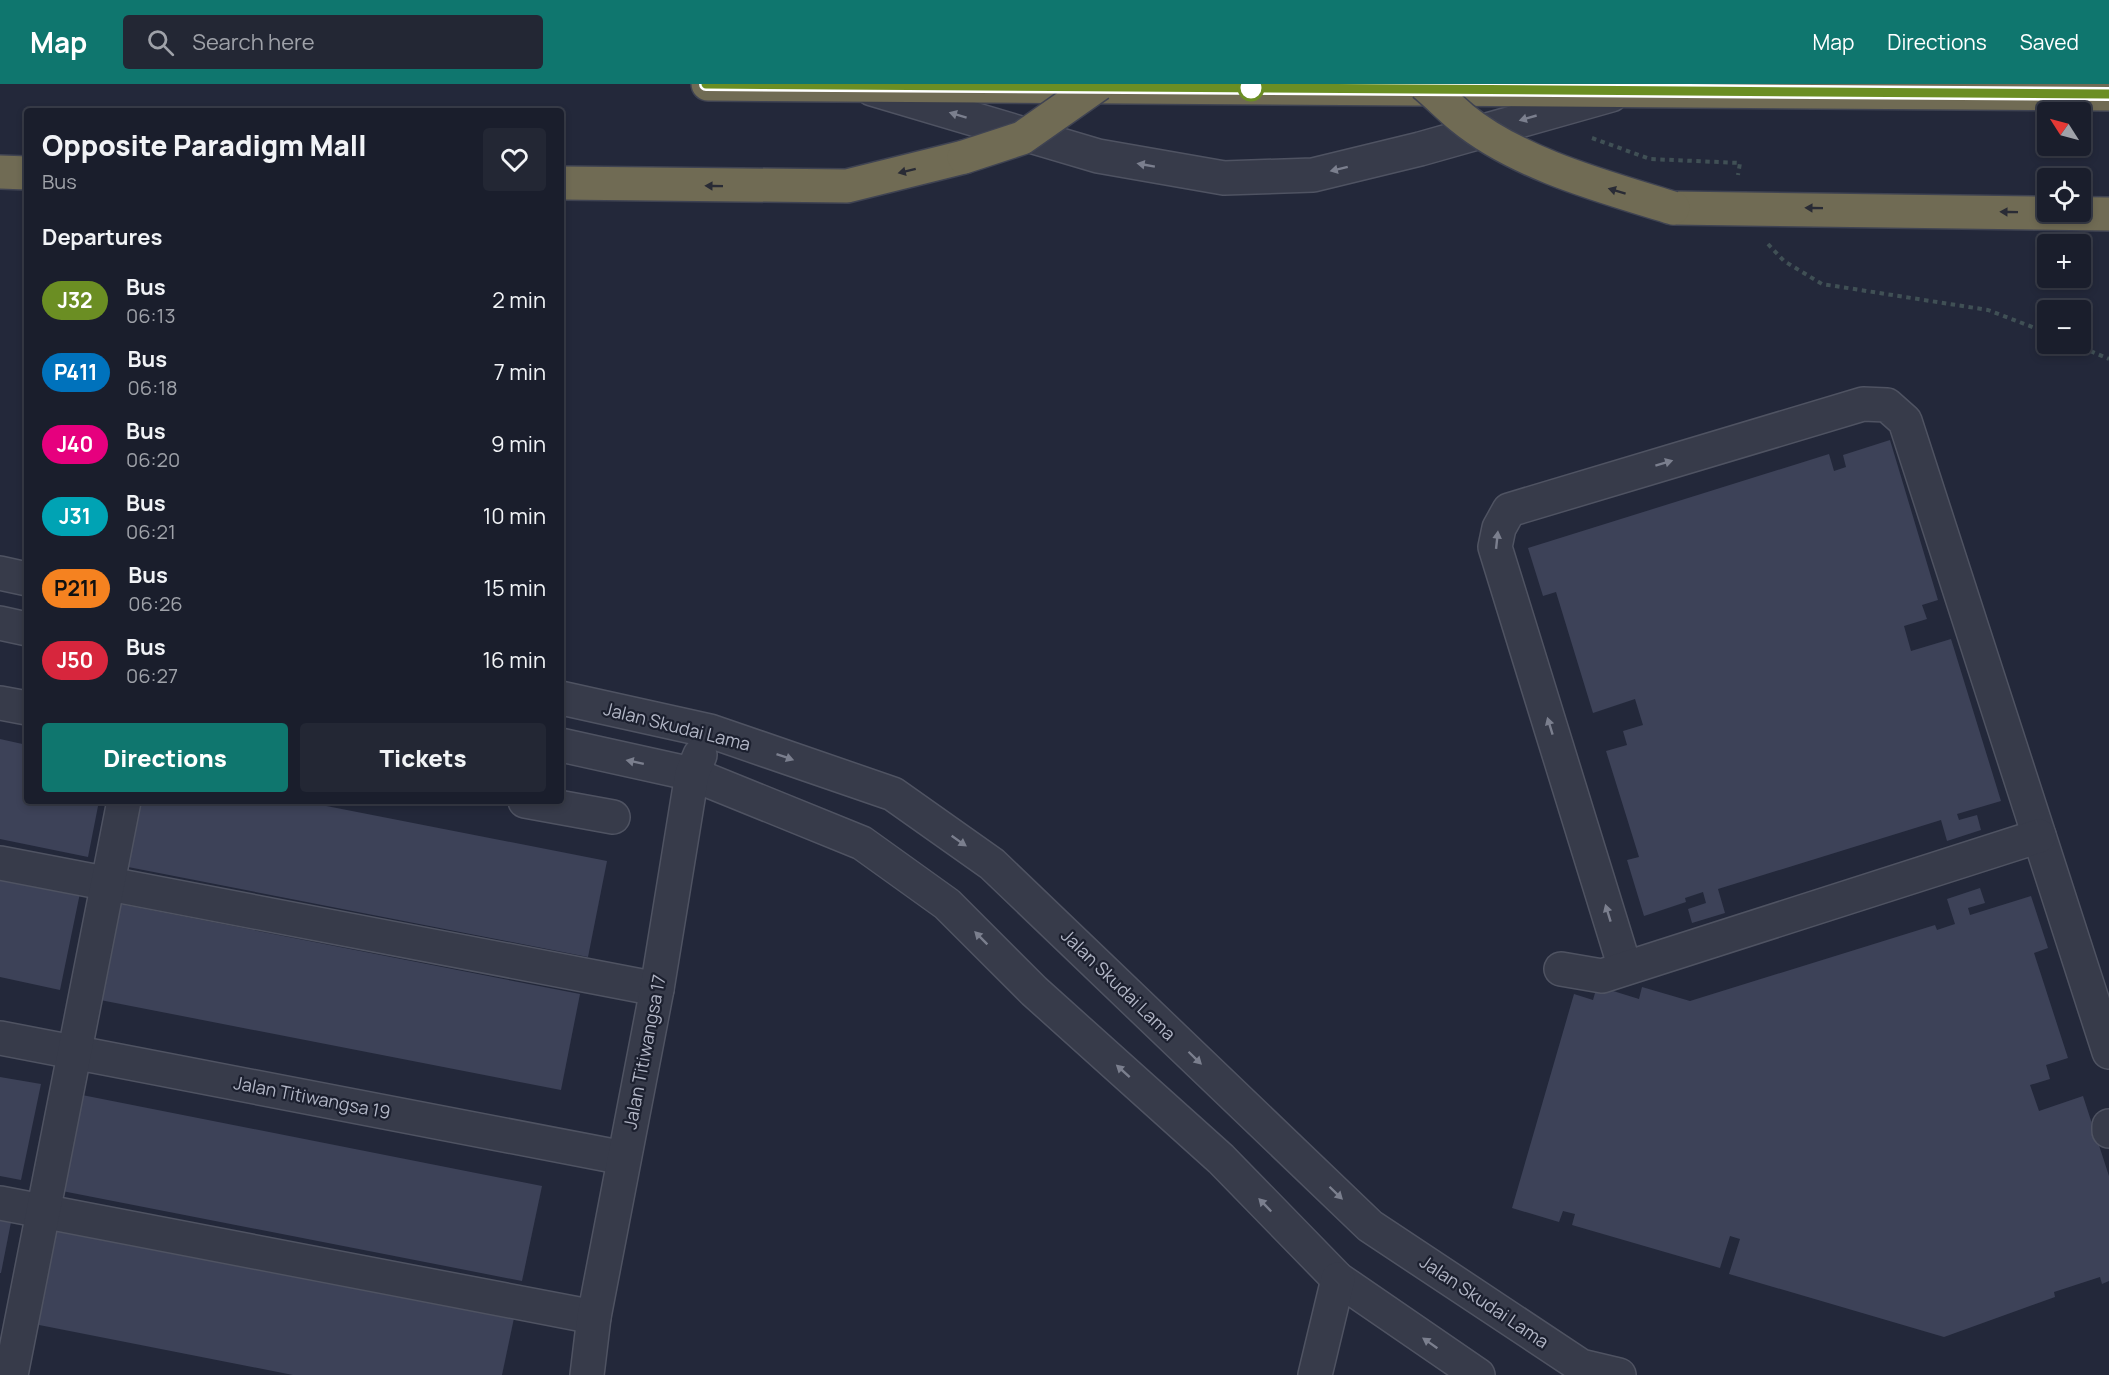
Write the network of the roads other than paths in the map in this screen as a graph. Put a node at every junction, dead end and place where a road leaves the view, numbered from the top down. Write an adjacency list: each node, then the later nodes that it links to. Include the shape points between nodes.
1 (708, 84): 4 (highway)
2 (1099, 84): 9 (highway, one-way to 9, bridge, via 1022,138 847,186)
3 (1424, 84): 10 (highway, one-way to 3, bridge, via 1673,208 1589,182 1517,152 1463,119)
4 (859, 85): 5 (highway); 5 (street, one-way to 4, via 1313,175 1224,178 1098,156)
5 (1624, 91): 6 (highway)
6 (2109, 94)
7 (0, 172): 8 (highway)
8 (24, 173)
9 (564, 183)
10 (2109, 214)
11 (0, 573): 12 (street)
12 (24, 578)
13 (0, 623): 14 (street)
14 (24, 627)
15 (564, 699): 18 (street, Jalan Skudai Lama)
16 (0, 703): 17 (street)
17 (24, 707)
18 (710, 731): 20 (street, Jalan Titiwangsa 17); 42 (street, Jalan Skudai Lama, one-way to 42, via 902,800 992,864 1370,1226 1581,1366)
19 (564, 746): 20 (street, one-way to 19)
20 (692, 774): 29 (street, Jalan Titiwangsa 17); 36 (street, one-way to 20, via 1221,1160 1034,991 947,904 862,843)
21 (123, 804): 26 (street)
22 (541, 804): 23 (street)
23 (613, 818)
24 (2039, 836): 28 (street); 28 (street, one-way to 24, via 1495,547 1509,510 1863,404 1887,405 1905,421); 31 (street)
25 (0, 863): 26 (street)
26 (108, 884): 29 (street); 32 (street)
27 (1560, 969): 28 (street, via 1602,976)
28 (1625, 969)
29 (657, 989): 33 (street, Jalan Titiwangsa 17)
30 (0, 1038): 32 (street, Jalan Titiwangsa 19)
31 (2109, 1052)
32 (74, 1053): 33 (street, Jalan Titiwangsa 19); 35 (street)
33 (624, 1158): 37 (street, Jalan Titiwangsa 17)
34 (0, 1203): 35 (street)
35 (43, 1211): 37 (street); 38 (street)
36 (1338, 1279): 40 (street); 41 (street, one-way to 36)
37 (594, 1317): 39 (street, Jalan Titiwangsa 17)
38 (11, 1375)
39 (586, 1375)
40 (1315, 1375)
41 (1478, 1375)
42 (1619, 1375)

